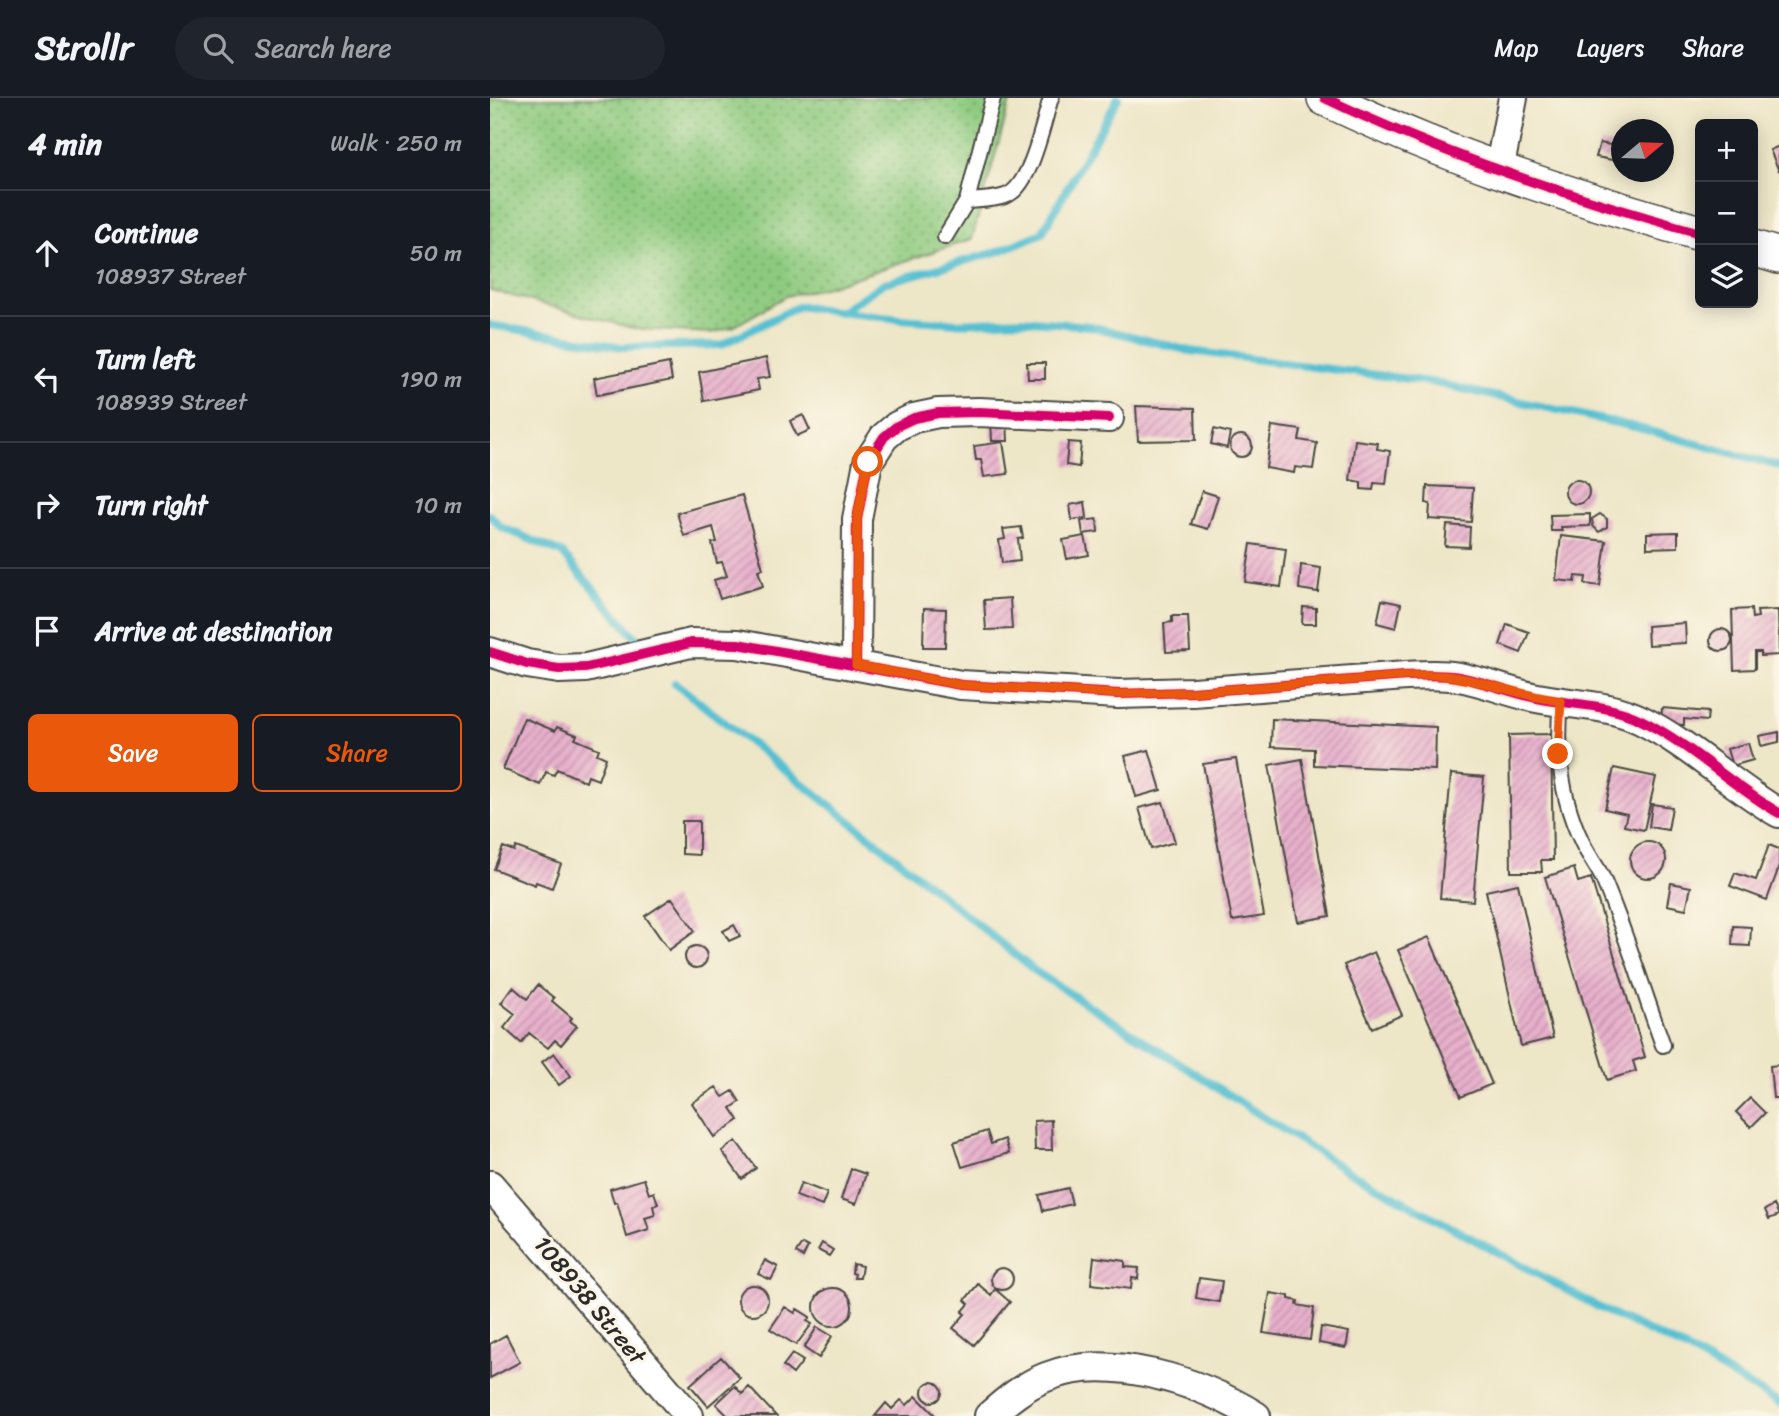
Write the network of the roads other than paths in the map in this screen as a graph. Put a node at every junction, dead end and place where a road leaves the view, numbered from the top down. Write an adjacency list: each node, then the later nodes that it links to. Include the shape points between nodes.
1 (993, 98): 6 (lane)
2 (1051, 98): 6 (lane, via 1026,176 1007,196)
3 (1325, 98): 5 (street)
4 (1513, 98): 5 (street)
5 (1499, 171): 7 (street)
6 (967, 201): 8 (lane)
7 (1695, 231)
8 (945, 237)
9 (1758, 250): 10 (street)
10 (1779, 256)
11 (1110, 418): 13 (street, via 938,413 914,418 884,437 868,462 857,519)
12 (490, 652): 13 (street, via 527,664 586,668 691,643 715,643)
13 (856, 665): 14 (street, via 961,685 1118,694 1437,675)
14 (1561, 701): 15 (street, via 1640,719); 16 (lane, via 1558,754 1570,811 1602,878)
15 (1779, 813)
16 (1663, 1045)
17 (490, 1185): 18 (street, 108938 Street)
18 (690, 1416)
19 (989, 1416): 20 (street, via 1015,1393 1048,1376 1082,1367 1118,1368 1192,1385)
20 (1256, 1416)

